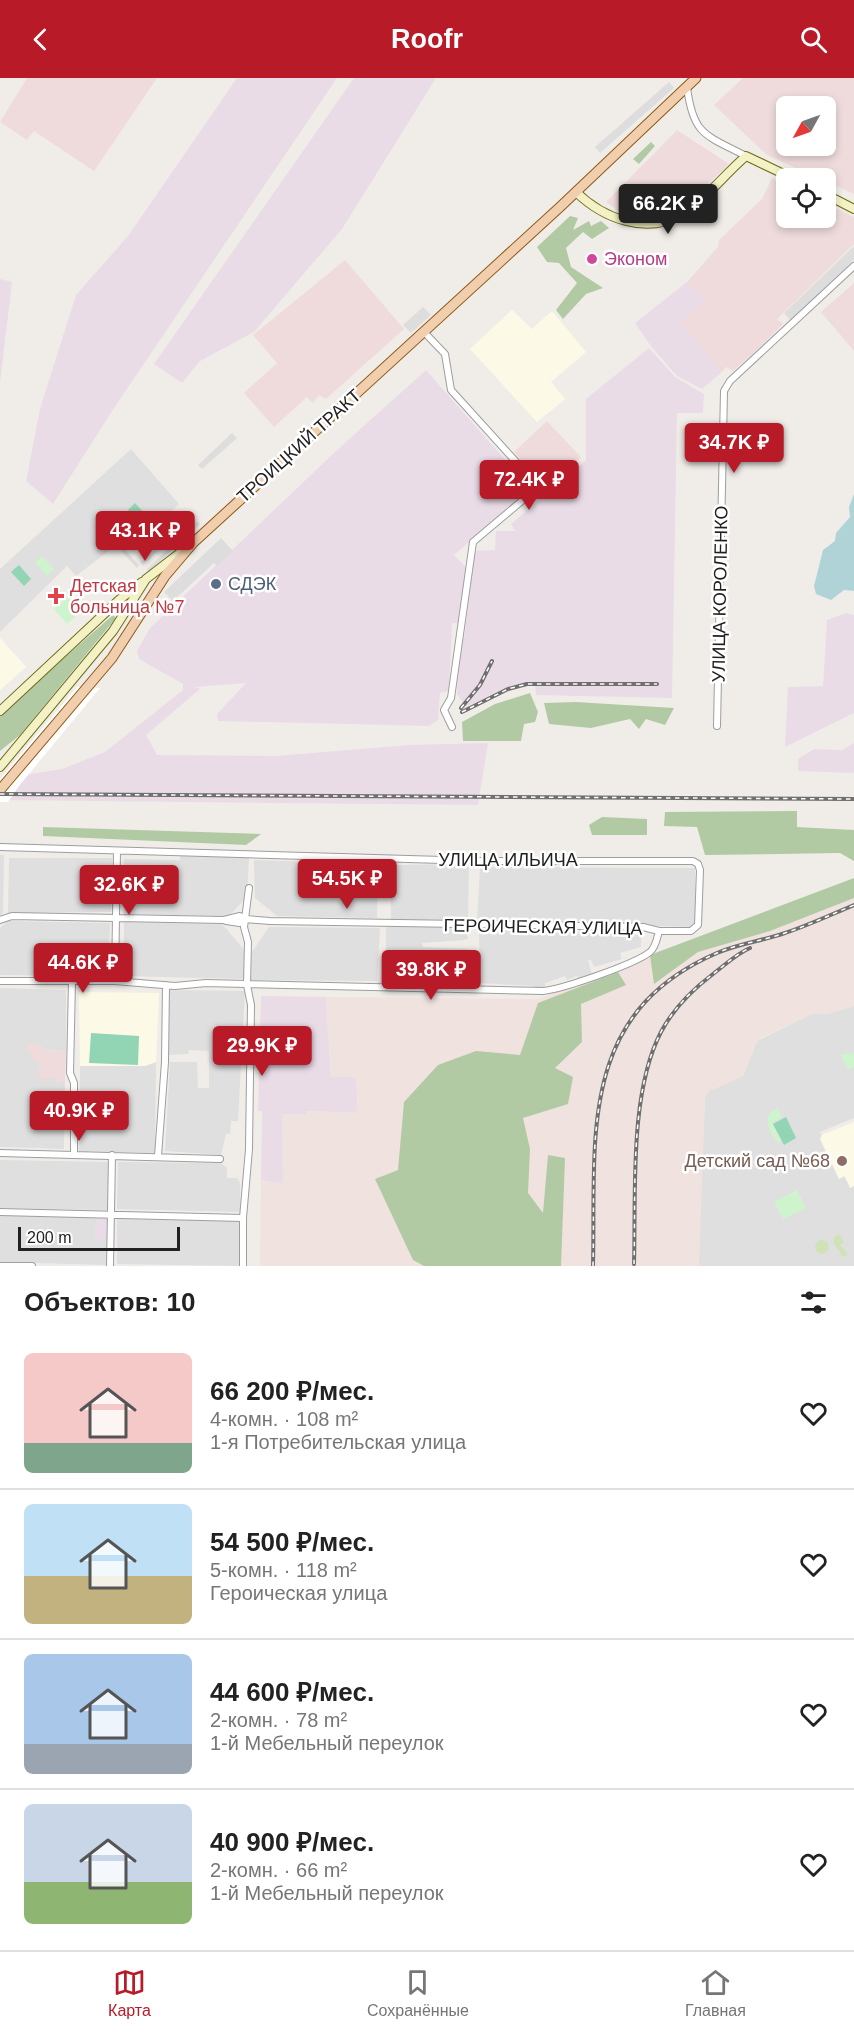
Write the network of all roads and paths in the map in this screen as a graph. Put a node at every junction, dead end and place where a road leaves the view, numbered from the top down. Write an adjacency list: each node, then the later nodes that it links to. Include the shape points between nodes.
1 (696, 78): 2 (main road, ТРОИЦКИЙ ТРАКТ)
2 (687, 87): 3 (street, via 696,126); 5 (main road, ТРОИЦКИЙ ТРАКТ)
3 (746, 156): 4 (street); 5 (street, via 682,214 661,224 618,219 596,209)
4 (776, 170)
5 (576, 192): 9 (main road, ТРОИЦКИЙ ТРАКТ)
6 (836, 200): 7 (street)
7 (854, 209)
8 (854, 266): 15 (street, УЛИЦА КОРОЛЕНКО, via 730,381 724,391)
9 (424, 332): 10 (main road, ТРОИЦКИЙ ТРАКТ); 16 (street, via 445,354 451,390 537,485 473,542 451,698 444,710)
10 (193, 543): 11 (street); 18 (main road, ТРОИЦКИЙ ТРАКТ, via 165,576 112,658)
11 (146, 579): 12 (street); 13 (street)
12 (119, 600): 13 (street, via 127,602); 14 (street)
13 (128, 609): 17 (street, via 114,631)
14 (0, 711)
15 (717, 726)
16 (452, 727)
17 (0, 766)
18 (0, 790)
19 (0, 847): 20 (street, УЛИЦА ИЛЬИЧА)
20 (117, 851): 23 (street); 25 (street, УЛИЦА ИЛЬИЧА, via 477,861 693,861 700,870)
21 (249, 888): 24 (street)
22 (3, 918): 23 (street, ГЕРОИЧЕСКАЯ УЛИЦА)
23 (117, 918): 24 (street, ГЕРОИЧЕСКАЯ УЛИЦА); 28 (street)
24 (245, 919): 26 (street, ГЕРОИЧЕСКАЯ УЛИЦА, via 643,927); 31 (street)
25 (696, 928): 26 (street, ГЕРОИЧЕСКАЯ УЛИЦА)
26 (659, 931): 31 (street, via 650,953 554,990)
27 (0, 981): 29 (street)
28 (116, 981): 29 (street); 30 (street)
29 (72, 982): 33 (street, via 70,1074 74,1083)
30 (166, 985): 31 (street); 35 (street)
31 (247, 985): 39 (street, via 251,1005 249,1149)
32 (0, 1153): 33 (street)
33 (74, 1154): 34 (street)
34 (112, 1155): 35 (street); 38 (street)
35 (158, 1156): 36 (street)
36 (220, 1159)
37 (0, 1212): 38 (street)
38 (111, 1213): 39 (street); 42 (street)
39 (243, 1218): 43 (street)
40 (0, 1266): 41 (street)
41 (32, 1266)
42 (110, 1266)
43 (243, 1266)

